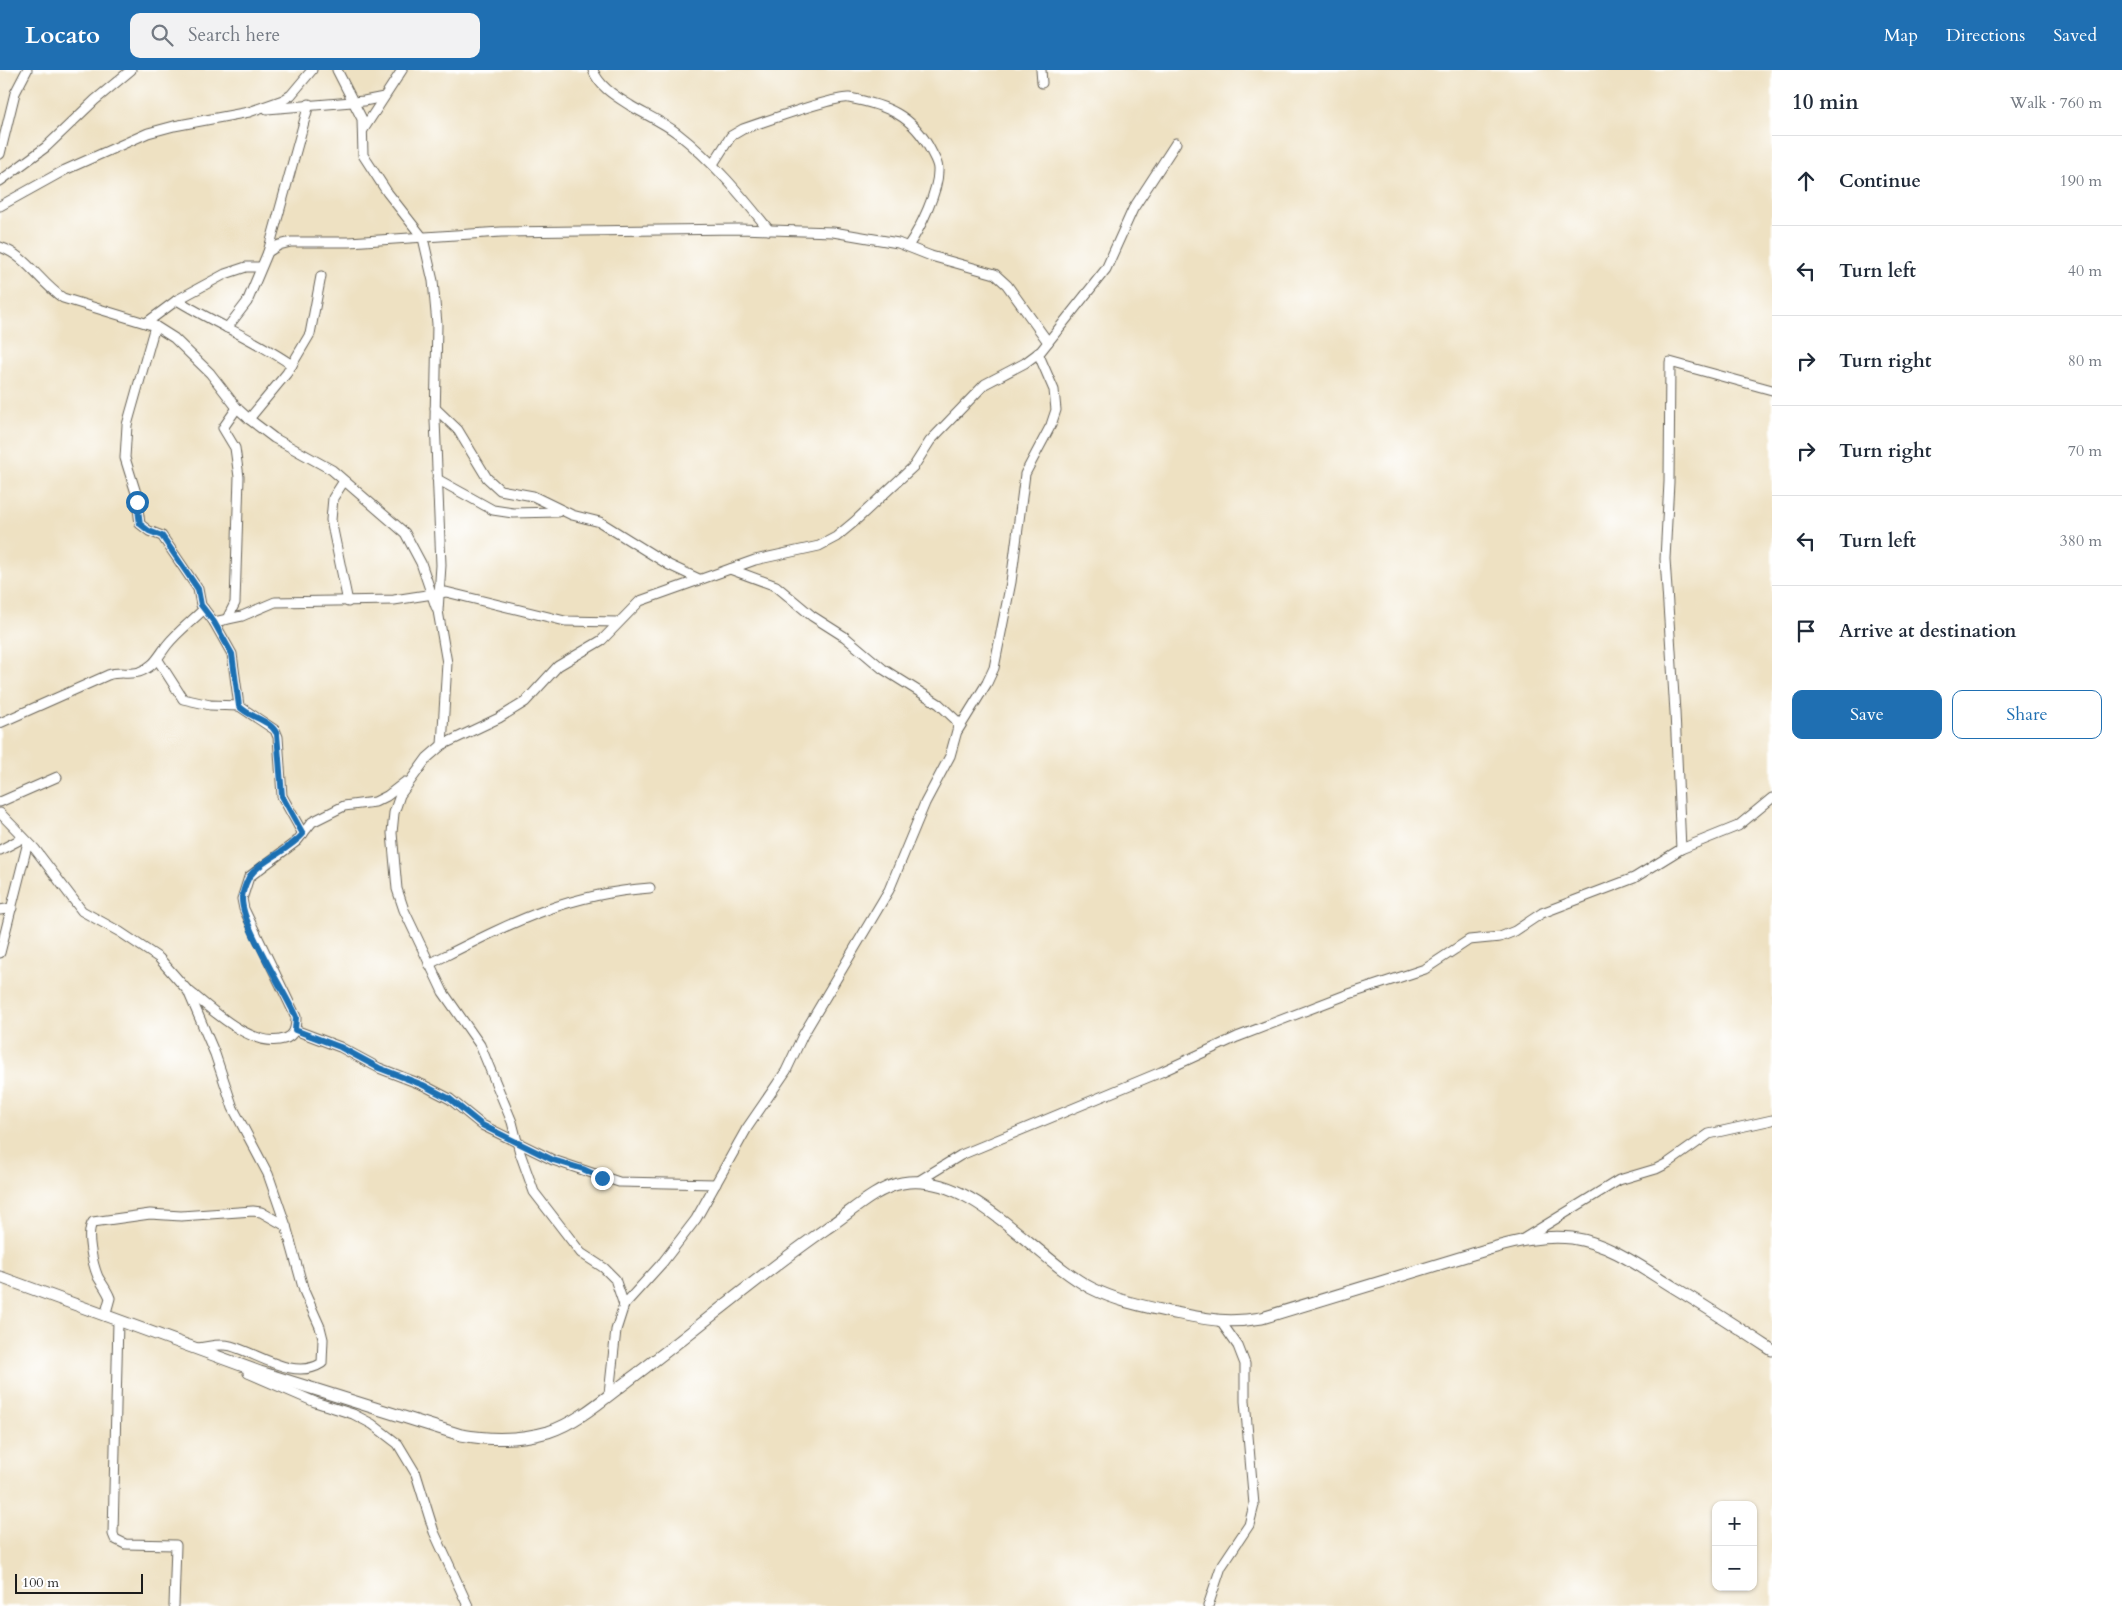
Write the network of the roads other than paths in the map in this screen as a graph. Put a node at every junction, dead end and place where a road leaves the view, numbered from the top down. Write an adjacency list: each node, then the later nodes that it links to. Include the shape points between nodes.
1 (27, 70): 15 (street, via 15,93)
2 (131, 70): 17 (street, via 46,147)
3 (312, 70): 12 (street, via 291,94)
4 (337, 70): 10 (street)
5 (402, 70): 9 (street)
6 (593, 70): 16 (street, via 613,94 676,133)
7 (1041, 70): 8 (street)
8 (1042, 83)
9 (384, 98): 10 (street); 13 (street)
10 (353, 102): 11 (street); 13 (street, via 362,119)
11 (309, 104): 12 (street); 23 (street)
12 (249, 112): 18 (street, via 148,133 65,170)
13 (363, 130): 20 (street, via 364,157)
14 (1176, 143): 30 (street, via 1133,209 1106,269)
15 (0, 154)
16 (713, 164): 19 (street); 21 (street, via 731,136 743,129 841,99 874,102 913,125 938,164 925,217)
17 (0, 181)
18 (0, 206)
19 (769, 230): 20 (street, via 501,232); 21 (street, via 833,232)
20 (423, 238): 23 (street, via 290,242); 35 (street, via 433,281 437,324)
21 (908, 246): 30 (street, via 930,256 995,274 1007,284)
22 (0, 247): 27 (street, via 18,255 53,292 63,298)
23 (268, 252): 24 (street)
24 (261, 267): 26 (street, via 236,270); 29 (street, via 247,302)
25 (321, 276): 32 (street, via 311,329)
26 (177, 300): 27 (street); 29 (street)
27 (146, 323): 28 (street)
28 (155, 326): 34 (street, via 174,338 200,363); 44 (street, via 127,425 125,458 136,493 140,524 162,536 198,589)
29 (227, 328): 32 (street)
30 (1048, 342): 31 (street)
31 (1038, 353): 40 (street, via 985,384 930,441 898,483 836,536 819,546 762,558); 51 (street, via 1052,384 1056,410 1025,474 1011,582 994,668)
32 (292, 365): 36 (street)
33 (1772, 390): 60 (street, via 1670,362 1665,559)
34 (237, 408): 36 (street); 45 (street, via 223,428 234,448 239,477 235,603)
35 (435, 408): 37 (street); 39 (street, via 458,430 494,486 533,496)
36 (249, 419): 38 (street, via 274,438 332,470)
37 (437, 479): 39 (street, via 493,510); 42 (street, via 441,557)
38 (344, 481): 42 (street, via 405,533); 43 (street, via 333,498 331,520)
39 (564, 512): 41 (street, via 600,522 669,566)
40 (730, 569): 41 (street); 51 (street, via 776,586 883,669 939,704 956,720)
41 (699, 579): 47 (street, via 640,601)
42 (436, 593): 43 (street, via 394,600); 47 (street, via 452,592 565,620); 52 (street, via 447,663)
43 (348, 602): 45 (street, via 275,602)
44 (204, 609): 46 (street); 48 (street, via 167,645)
45 (227, 619): 46 (street)
46 (214, 622): 49 (street, via 232,654)
47 (618, 622): 52 (street, via 602,640 558,666 525,702)
48 (158, 660): 49 (street, via 183,699 210,705); 50 (street, via 140,672 108,675)
49 (239, 706): 58 (street, via 277,734 282,796)
50 (0, 723)
51 (958, 730): 72 (street, via 950,756 926,802 889,890 803,1035 786,1071 755,1116)
52 (442, 745): 53 (street)
53 (413, 775): 58 (street, via 387,796 369,803 340,807 312,822); 66 (street, via 400,795 394,813 394,862 397,890)
54 (57, 776): 56 (street)
55 (1772, 798): 60 (street, via 1738,826)
56 (0, 802)
57 (0, 813): 59 (street)
58 (303, 834): 68 (street, via 253,874 242,899 249,923 296,1017)
59 (26, 840): 61 (street); 63 (street); 67 (street, via 82,911 159,958)
60 (1681, 849): 71 (street, via 1634,878 1542,913 1515,931 1500,937 1469,940 1425,969 1237,1037 961,1156)
61 (0, 850)
62 (650, 888): 66 (street, via 595,894 530,915)
63 (12, 908): 64 (street); 65 (street)
64 (0, 910)
65 (0, 954)
66 (429, 964): 70 (street, via 443,992 480,1045 503,1098)
67 (188, 991): 68 (street, via 226,1021 262,1039 287,1039); 73 (street, via 215,1054 233,1108 268,1174)
68 (295, 1030): 70 (street, via 423,1085 450,1099 482,1125)
69 (1772, 1120): 74 (street, via 1709,1134 1668,1163 1619,1180)
70 (517, 1142): 72 (street, via 553,1160 609,1180); 76 (street, via 528,1179 541,1204 581,1254 611,1273)
71 (917, 1182): 79 (street, via 951,1189 971,1199 1090,1287 1151,1309); 83 (street, via 894,1186 864,1202 800,1247)
72 (716, 1184): 76 (street, via 680,1241)
73 (286, 1226): 77 (street, via 262,1212 253,1211 182,1216 150,1214 92,1222 88,1236 98,1276 110,1298); 80 (street, via 304,1291 320,1327 322,1363 301,1370 225,1345)
74 (1521, 1240): 79 (street, via 1262,1318); 81 (street, via 1557,1237 1597,1245 1641,1266)
75 (0, 1277): 77 (street)
76 (624, 1305): 83 (street, via 616,1330)
77 (105, 1316): 78 (street)
78 (118, 1321): 80 (street); 84 (street, via 113,1534 115,1539 125,1544 176,1545)
79 (1221, 1322): 86 (street, via 1238,1346 1245,1364 1254,1505 1249,1525 1221,1567)
80 (194, 1348): 82 (street)
81 (1772, 1350)
82 (230, 1361): 83 (street, via 366,1407 473,1437 510,1438 550,1431 574,1419); 85 (street, via 261,1379 314,1402 353,1414 398,1444 416,1474 434,1532)
83 (609, 1394)
84 (174, 1606)
85 (468, 1606)
86 (1208, 1606)

